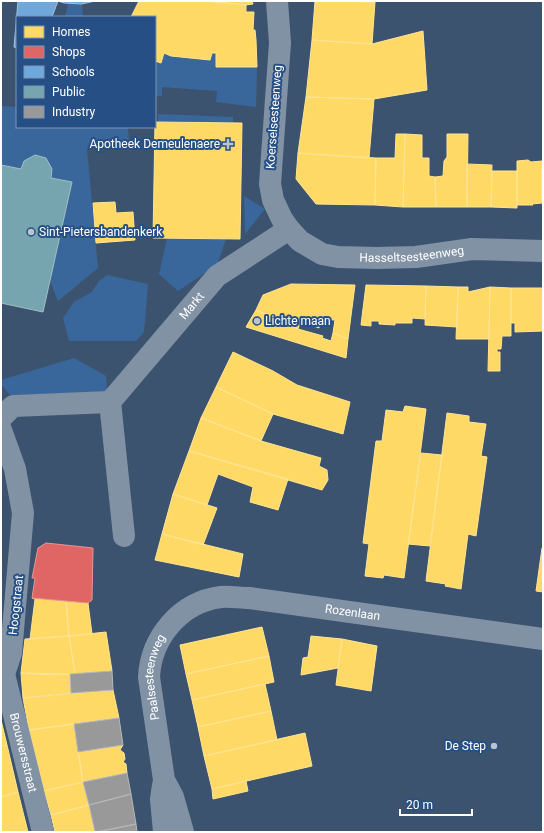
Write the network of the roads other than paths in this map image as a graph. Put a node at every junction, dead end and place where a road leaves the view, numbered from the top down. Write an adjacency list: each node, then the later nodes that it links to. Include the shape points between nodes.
1 (277, 1): 2 (street, Koerselsesteenweg, via 280,43 270,184 273,200)
2 (289, 229): 3 (street, Hasseltsesteenweg, via 322,254 338,257 416,257 472,249); 4 (street, Markt, via 217,276)
3 (543, 251)
4 (110, 402): 5 (street, via 13,406); 7 (street)
5 (1, 418)
6 (1, 430): 10 (street, Hoogstraat, via 16,469 23,513 11,653)
7 (124, 536)
8 (169, 626): 9 (street, Rozenlaan, via 193,606 222,597 248,598); 11 (street, Paalsesteenweg, via 154,651 149,677)
9 (543, 639)
10 (3, 674): 12 (street, Brouwersstraat)
11 (164, 780): 13 (street, Paalsesteenweg, via 160,799); 14 (street, Paalsesteenweg, via 173,797)
12 (43, 832)
13 (164, 832)
14 (183, 832)

